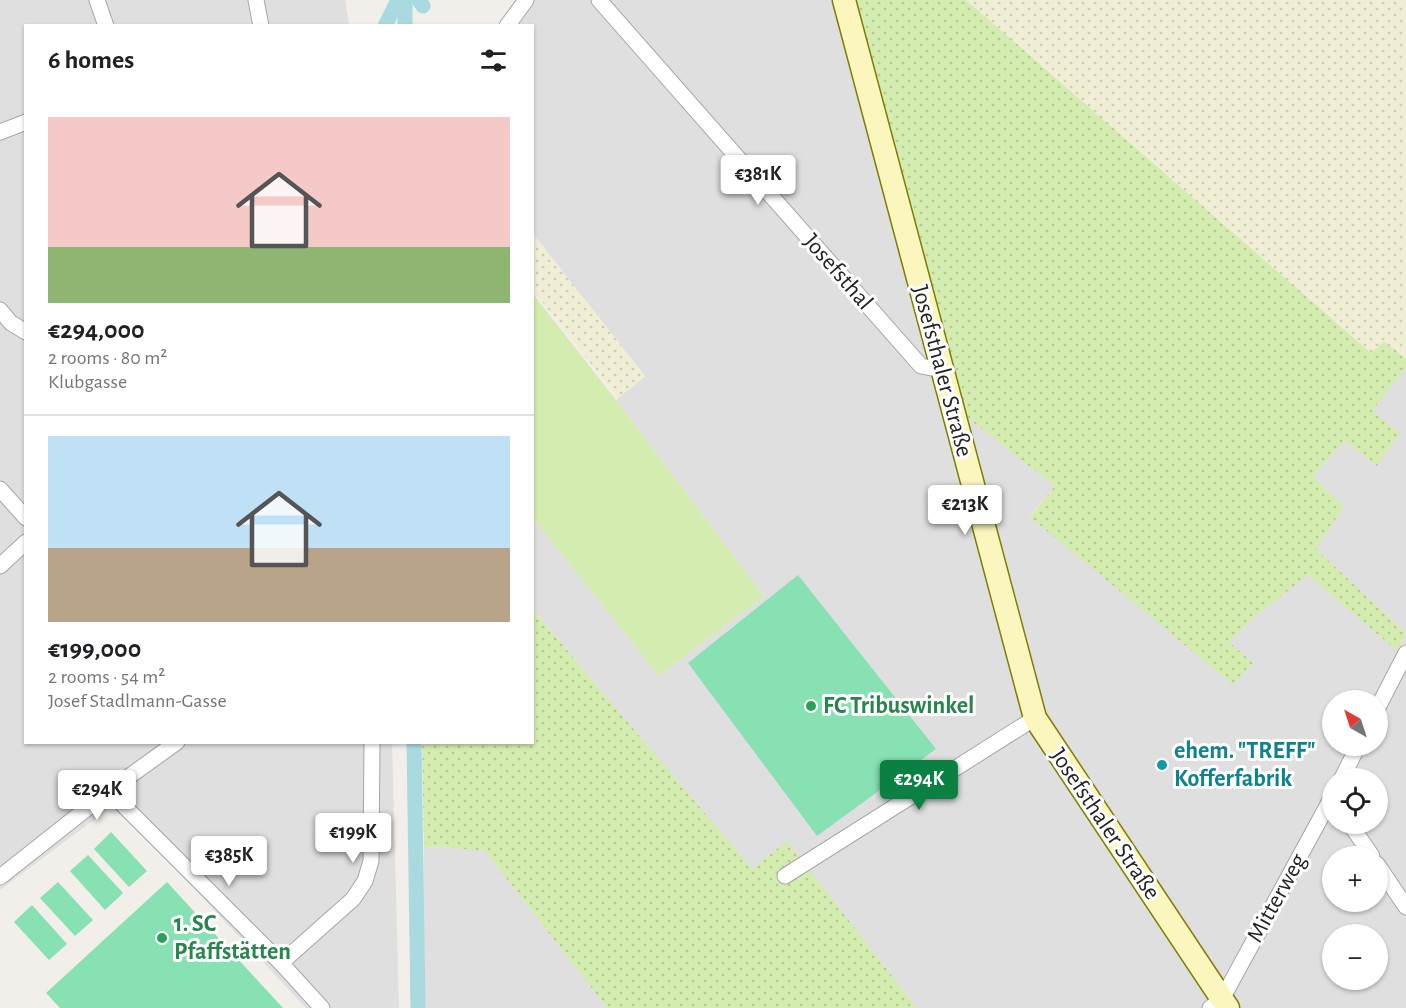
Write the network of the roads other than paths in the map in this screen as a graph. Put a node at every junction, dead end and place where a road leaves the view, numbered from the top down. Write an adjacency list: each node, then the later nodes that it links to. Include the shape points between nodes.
1 (97, 0): 6 (street)
2 (256, 0): 7 (street)
3 (526, 0): 8 (street)
4 (599, 0): 13 (street, Josefsthal, via 921,366)
5 (844, 0): 13 (street, Josefsthaler Straße)
6 (105, 24)
7 (261, 24)
8 (508, 24)
9 (24, 123): 10 (street)
10 (0, 132)
11 (0, 310): 12 (street, via 10,323)
12 (24, 331)
13 (942, 370): 20 (street, Josefsthaler Straße)
14 (0, 489): 15 (street)
15 (24, 516)
16 (24, 545): 17 (street)
17 (0, 566)
18 (1406, 652): 19 (street)
19 (1387, 690)
20 (1035, 718): 25 (street); 30 (street, Josefsthaler Straße)
21 (174, 744): 23 (street)
22 (372, 744): 29 (street, via 371,861 365,881 353,899)
23 (109, 790): 26 (street); 29 (street)
24 (1322, 816): 30 (street, Mitterweg)
25 (784, 876)
26 (0, 877)
27 (1388, 880): 28 (street)
28 (1406, 907)
29 (281, 963): 31 (street)
30 (1220, 1005)
31 (322, 1008)

